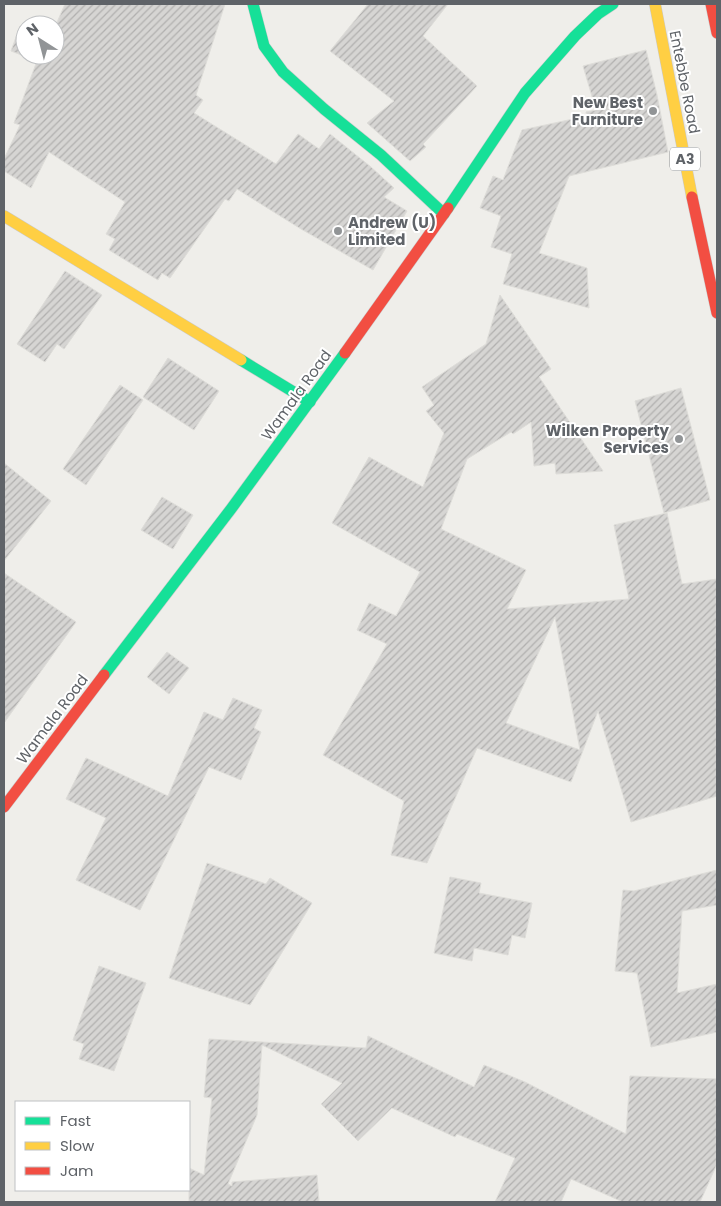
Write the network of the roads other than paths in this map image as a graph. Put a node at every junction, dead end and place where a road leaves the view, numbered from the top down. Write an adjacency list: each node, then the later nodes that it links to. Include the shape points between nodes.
1 (253, 4): 6 (street, via 264,46 284,72)
2 (613, 4): 6 (street, Wamala Road, via 575,36 525,93)
3 (655, 4): 8 (street, Entebbe Road / A3)
4 (711, 4): 5 (street)
5 (717, 33)
6 (444, 214): 9 (street, Wamala Road)
7 (4, 216): 9 (street)
8 (717, 313)
9 (310, 402): 10 (street, Wamala Road)
10 (4, 807)

